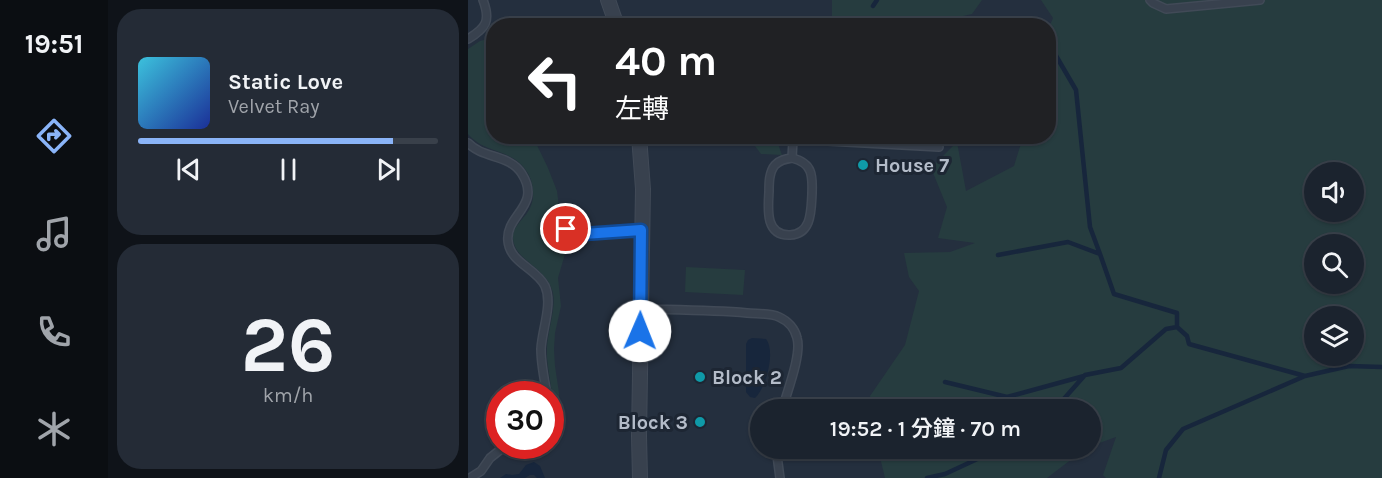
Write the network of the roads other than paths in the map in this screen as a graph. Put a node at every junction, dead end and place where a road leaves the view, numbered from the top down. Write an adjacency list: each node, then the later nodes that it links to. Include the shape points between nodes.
1 (483, 0): 5 (lane)
2 (608, 0): 6 (street)
3 (1150, 0): 4 (lane, via 1166,9)
4 (1260, 0)
5 (488, 18)
6 (614, 18)
7 (486, 23): 8 (lane)
8 (468, 39)
9 (468, 142): 18 (lane, via 481,153 514,165 526,183 525,205 512,222 508,242 511,252 541,280 548,296 542,349)
10 (640, 144): 16 (street)
11 (793, 144): 14 (lane)
12 (876, 144): 13 (lane)
13 (939, 147)
14 (792, 158): 14 (lane, via 807,165 811,172 811,215 803,230 788,235 773,228 769,221 769,178 777,163)
15 (566, 229): 16 (lane, via 584,234)
16 (641, 230): 17 (street)
17 (640, 309): 19 (lane, via 771,315 787,322 799,347); 23 (street)
18 (544, 381)
19 (785, 399)
20 (489, 459): 22 (lane)
21 (778, 459): 24 (lane)
22 (470, 478)
23 (640, 478)
24 (780, 478)

